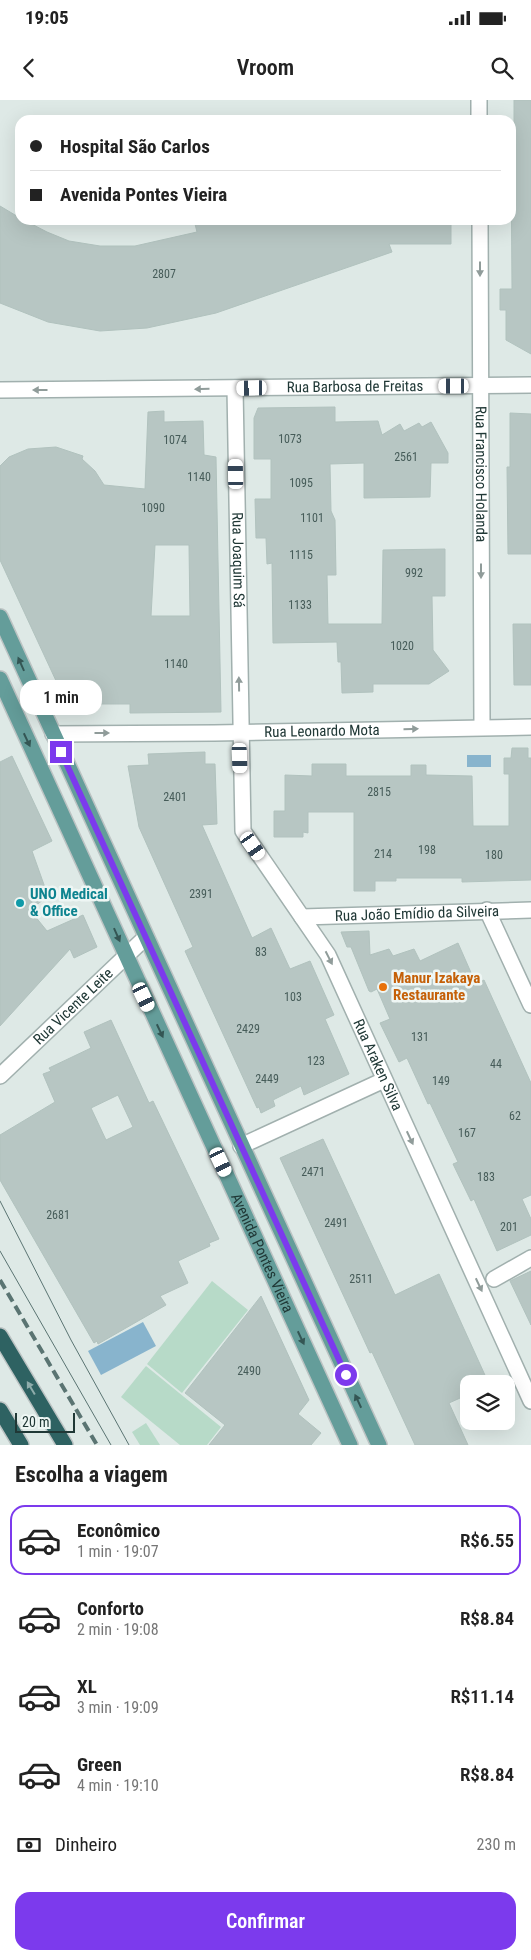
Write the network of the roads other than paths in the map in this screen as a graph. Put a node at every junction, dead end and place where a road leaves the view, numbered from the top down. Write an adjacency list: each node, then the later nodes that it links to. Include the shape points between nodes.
1 (479, 100): 2 (street)
2 (479, 115)
3 (480, 225): 5 (street, Rua Francisco Holanda, one-way to 5)
4 (531, 385): 5 (street, Rua Barbosa de Freitas)
5 (480, 386): 6 (street, Rua Barbosa de Freitas); 10 (street, Rua Francisco Holanda, one-way to 10)
6 (235, 388): 7 (street, Rua Barbosa de Freitas, one-way to 7); 12 (street, Rua Joaquim Sá, one-way to 6)
7 (0, 390)
8 (0, 617): 13 (main road, Avenida Pontes Vieira, one-way to 8)
9 (0, 679): 18 (main road, Avenida Pontes Vieira, one-way to 18)
10 (482, 727): 11 (street, Rua Leonardo Mota); 12 (street, Rua Leonardo Mota, one-way to 10)
11 (531, 727)
12 (240, 733): 13 (street, Rua Leonardo Mota, one-way to 12); 16 (street, Rua Araken Silva, via 243,831)
13 (53, 734): 17 (main road, Avenida Pontes Vieira)
14 (487, 910): 15 (street, Rua João Emídio da Silveira); 16 (street, Rua João Emídio da Silveira); 19 (street)
15 (531, 910)
16 (302, 917): 21 (street, Rua Araken Silva, one-way to 21, via 328,955)
17 (146, 937): 18 (street, Rua Vicente Leite); 22 (main road, Avenida Pontes Vieira)
18 (125, 955): 20 (street, Rua Vicente Leite); 30 (main road, Avenida Pontes Vieira, one-way to 30)
19 (531, 1005)
20 (0, 1076)
21 (384, 1080): 22 (street); 26 (street, Rua Araken Silva, one-way to 26)
22 (241, 1146): 31 (main road, Avenida Pontes Vieira, one-way to 22)
23 (531, 1258): 24 (street)
24 (494, 1279)
25 (0, 1336): 29 (highway, one-way to 25)
26 (531, 1401)
27 (0, 1410): 28 (highway)
28 (21, 1445)
29 (65, 1445)
30 (350, 1445)
31 (379, 1445)

